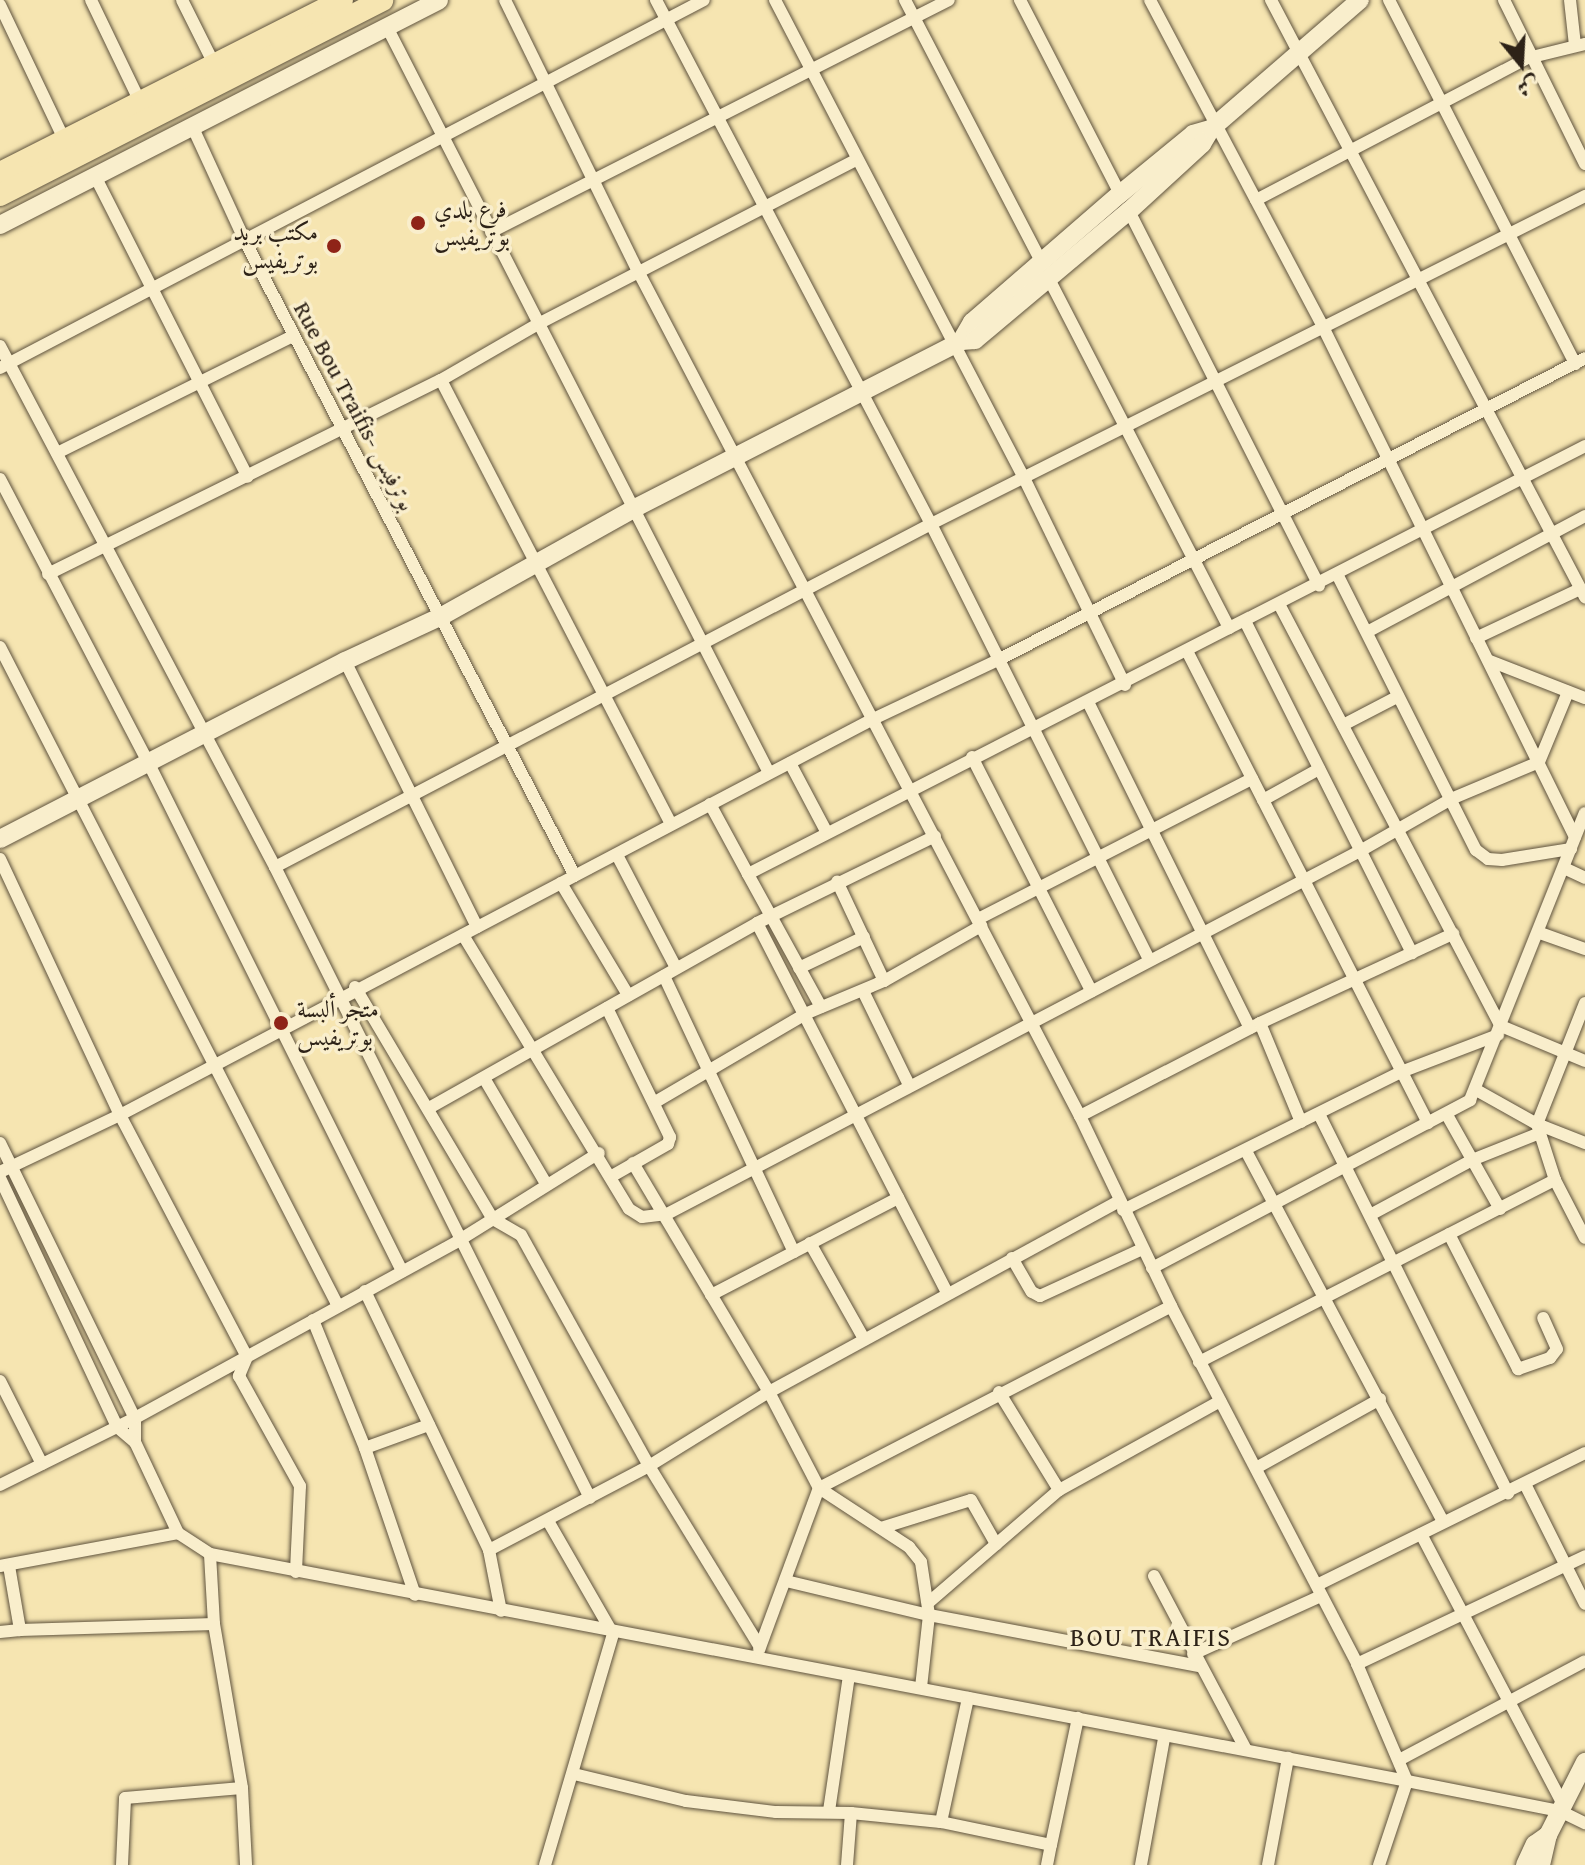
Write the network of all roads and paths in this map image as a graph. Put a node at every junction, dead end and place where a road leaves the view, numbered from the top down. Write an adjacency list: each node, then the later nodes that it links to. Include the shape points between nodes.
1 (91, 0): 29 (street)
2 (182, 0): 26 (street)
3 (342, 0): 26 (highway)
4 (382, 0): 43 (highway)
5 (439, 0): 22 (street)
6 (505, 0): 28 (street)
7 (656, 0): 21 (street)
8 (704, 0): 21 (street)
9 (775, 0): 27 (street)
10 (905, 0): 20 (street)
11 (949, 0): 20 (street)
12 (1020, 0): 42 (street)
13 (1150, 0): 32 (street)
14 (1271, 0): 24 (street)
15 (1360, 0): 24 (street)
16 (1389, 0): 30 (street)
17 (1570, 0): 23 (street)
18 (1505, 1): 25 (street)
19 (0, 5): 35 (street)
20 (915, 18): 27 (street); 52 (street)
21 (666, 19): 28 (street); 31 (street)
22 (387, 27): 33 (street); 34 (street)
23 (1580, 45): 25 (street)
24 (1299, 55): 32 (street); 36 (street)
25 (1528, 58): 30 (street); 38 (street)
26 (216, 68): 29 (highway)
27 (811, 69): 31 (street); 37 (street)
28 (547, 85): 34 (street); 40 (street)
29 (141, 104): 35 (highway)
30 (1442, 106): 36 (street); 50 (street)
31 (718, 115): 40 (street); 46 (street)
32 (1214, 126): 42 (street, via 1193,134); 45 (street); 47 (street, via 1202,144)
33 (193, 128): 41 (street); 51 (street, Rue Bou Traifis- بوترفيس)
34 (445, 138): 49 (street); 51 (street)
35 (65, 141): 39 (highway)
36 (1352, 150): 45 (street); 54 (street)
37 (857, 159): 46 (street); 60 (street)
38 (1585, 164)
39 (0, 173)
40 (592, 177): 49 (street); 53 (street)
41 (96, 178): 48 (street); 56 (street)
42 (1120, 194): 52 (street)
43 (0, 195)
44 (1585, 196): 50 (street)
45 (1256, 200): 58 (street)
46 (765, 208): 53 (street); 67 (street)
47 (1129, 211): 55 (street); 65 (street)
48 (0, 225)
49 (491, 232): 57 (street)
50 (1508, 234): 54 (street); 62 (street)
51 (246, 243): 56 (street); 59 (street, Rue Bou Traifis- بوترفيس)
52 (1041, 261): 60 (street)
53 (638, 271): 57 (street); 73 (street)
54 (1421, 278): 58 (street); 68 (street)
55 (1049, 279): 60 (street, via 975,340); 69 (street)
56 (149, 288): 63 (street); 66 (street)
57 (538, 324): 64 (street); 79 (street)
58 (1323, 327): 65 (street); 74 (street)
59 (293, 336): 66 (street); 70 (street, Rue Bou Traifis- بوترفيس)
60 (956, 343): 67 (street); 77 (street)
61 (0, 346): 63 (street)
62 (1580, 361): 68 (street)
63 (4, 366): 72 (street)
64 (441, 380): 70 (street); 87 (street)
65 (1218, 381): 69 (street); 80 (street)
66 (199, 383): 72 (street); 75 (street)
67 (860, 394): 73 (street); 82 (street)
68 (1485, 410): 74 (street); 78 (street)
69 (1127, 426): 77 (street); 86 (street)
70 (341, 430): 75 (street); 96 (street, Rue Bou Traifis- بوترفيس)
71 (1585, 446): 78 (street)
72 (57, 453): 85 (street)
73 (740, 457): 79 (street); 92 (street)
74 (1389, 458): 80 (street); 83 (street)
75 (248, 477): 85 (street)
76 (0, 479): 88 (street)
77 (1025, 480): 82 (street); 95 (street)
78 (1522, 480): 83 (street); 84 (street)
79 (637, 507): 87 (street); 101 (street)
80 (1281, 510): 86 (street); 90 (street)
81 (1585, 516): 84 (street)
82 (931, 524): 92 (street); 104 (street)
83 (1422, 533): 89 (street); 91 (street)
84 (1552, 534): 91 (street); 93 (street)
85 (108, 547): 88 (street); 116 (street)
86 (1194, 556): 95 (street); 98 (street)
87 (538, 560): 96 (street); 109 (street)
88 (48, 574): 121 (street)
89 (1338, 576): 90 (street); 99 (street)
90 (1319, 586): 94 (street)
91 (1449, 588): 99 (street); 100 (street)
92 (803, 592): 101 (street); 113 (street)
93 (1583, 593): 100 (street)
94 (1279, 604): 97 (street); 114 (street)
95 (1090, 613): 104 (street); 107 (street)
96 (442, 616): 105 (street); 117 (street, Rue Bou Traifis- بوترفيس)
97 (1245, 621): 98 (street); 122 (street)
98 (1229, 628): 103 (street)
99 (1367, 632): 110 (street)
100 (1476, 638): 106 (street)
101 (703, 646): 109 (street); 123 (street)
102 (0, 647): 129 (street)
103 (1188, 653): 107 (street); 124 (street)
104 (998, 660): 113 (street); 115 (street)
105 (345, 661): 116 (street); 126 (street)
106 (1490, 661): 108 (street); 119 (street)
107 (1125, 685): 112 (street)
108 (1568, 692): 111 (street); 119 (street)
109 (603, 695): 117 (street); 132 (street)
110 (1397, 697): 114 (street); 127 (street)
111 (1585, 698)
112 (1088, 702): 115 (street); 134 (street)
113 (871, 720): 120 (street); 125 (street)
114 (1343, 725): 133 (street)
115 (1032, 729): 118 (street); 141 (street)
116 (204, 734): 121 (street); 143 (street)
117 (509, 745): 126 (street); 146 (street, Rue Bou Traifis- بوترفيس)
118 (972, 757): 125 (street); 151 (street)
119 (1539, 762): 127 (street); 138 (street)
120 (790, 763): 123 (street); 135 (street)
121 (149, 764): 129 (street); 180 (street)
122 (1319, 769): 128 (street); 139 (street)
123 (769, 773): 130 (street)
124 (1252, 779): 128 (street); 134 (street)
125 (911, 792): 135 (street); 136 (street)
126 (413, 798): 143 (street); 155 (street)
127 (1451, 799): 133 (street); 138 (street, via 1481,856 1502,860)
128 (1263, 800): 149 (street)
129 (78, 801): 137 (street); 185 (street)
130 (710, 804): 132 (street); 145 (street)
131 (1585, 813): 138 (street)
132 (671, 824): 140 (street)
133 (1397, 828): 139 (street); 158 (street)
134 (1150, 829): 141 (street); 156 (street)
135 (827, 833): 145 (street)
136 (935, 836): 148 (street); 154 (street)
137 (0, 839)
138 (1573, 843): 144 (street)
139 (1360, 851): 149 (street); 162 (street)
140 (617, 855): 146 (street); 164 (street)
141 (1098, 856): 151 (street); 163 (street)
142 (0, 859): 195 (street)
143 (275, 867): 173 (street)
144 (1564, 868): 147 (street); 157 (street)
145 (748, 874): 152 (street)
146 (575, 876): 150 (street)
147 (1585, 878)
148 (837, 881): 152 (street); 160 (street)
149 (1304, 881): 156 (street); 167 (street)
150 (561, 883): 155 (street); 172 (street)
151 (1039, 889): 154 (street); 171 (street)
152 (773, 916): 153 (street); 165 (street)
153 (757, 923): 164 (street); 177 (street)
154 (980, 923): 168 (street); 178 (street)
155 (477, 927): 159 (street)
156 (1201, 933): 163 (street); 179 (street)
157 (1540, 933): 161 (street); 181 (street)
158 (1453, 934): 162 (street); 181 (street)
159 (463, 935): 169 (street); 182 (street)
160 (864, 937): 165 (street); 168 (street)
161 (1585, 949)
162 (1412, 953): 167 (street)
163 (1149, 960): 171 (street)
164 (676, 968): 166 (street)
165 (799, 968): 175 (street)
166 (664, 976): 172 (street); 186 (street)
167 (1353, 979): 179 (street); 187 (street)
168 (884, 981): 170 (street)
169 (355, 987): 173 (street); 192 (street)
170 (863, 991): 175 (street); 189 (street)
171 (1091, 991): 178 (street)
172 (628, 995): 176 (street)
173 (338, 996): 180 (street); 222 (street)
174 (1585, 1003): 183 (street)
175 (821, 1007): 177 (street)
176 (607, 1008): 182 (street); 191 (street)
177 (805, 1014): 186 (street); 193 (street)
178 (1030, 1024): 189 (street); 197 (street)
179 (1255, 1025): 197 (street); 198 (street)
180 (279, 1028): 185 (street); 229 (street)
181 (1500, 1030): 183 (street); 187 (street); 190 (street)
182 (532, 1052): 188 (street); 204 (street)
183 (1566, 1053): 184 (street); 200 (street)
184 (1585, 1061)
185 (215, 1064): 195 (street); 234 (street)
186 (709, 1070): 191 (street); 207 (street)
187 (1401, 1072): 194 (street); 199 (street)
188 (484, 1078): 192 (street); 212 (street)
189 (909, 1085): 193 (street)
190 (1478, 1091): 196 (street); 200 (street)
191 (657, 1101): 206 (street, via 668,1144)
192 (429, 1108): 219 (street)
193 (856, 1114): 207 (street); 213 (street)
194 (1319, 1114): 198 (street); 208 (street)
195 (120, 1115): 209 (street); 239 (street)
196 (1447, 1115): 199 (street); 205 (street)
197 (1080, 1116): 215 (street)
198 (1301, 1122): 203 (street)
199 (1428, 1123): 208 (street)
200 (1539, 1129): 202 (street); 205 (street); 211 (street)
201 (0, 1143): 209 (street)
202 (1585, 1143)
203 (1246, 1151): 214 (street); 215 (street)
204 (599, 1153): 210 (street); 212 (street)
205 (1472, 1160): 216 (street); 218 (street)
206 (633, 1163): 210 (street); 217 (street)
207 (756, 1167): 217 (street); 225 (street)
208 (1346, 1167): 214 (street); 218 (street)
209 (4, 1172): 246 (street); 248 (street)
210 (612, 1176): 217 (street, via 635,1215)
211 (1555, 1180): 216 (street); 221 (street)
212 (545, 1182): 219 (street)
213 (898, 1198): 223 (street); 231 (street)
214 (1274, 1201): 228 (street); 233 (street)
215 (1121, 1206): 224 (street); 226 (street)
216 (1500, 1209): 220 (street)
217 (667, 1214): 232 (street)
218 (1370, 1215): 227 (street)
219 (493, 1219): 222 (street); 253 (street, via 521,1235)
220 (1449, 1234): 227 (street); 236 (street, via 1518,1369 1550,1358 1557,1349)
221 (1585, 1238)
222 (458, 1241): 229 (street); 260 (street)
223 (810, 1243): 225 (street); 238 (street)
224 (1142, 1249): 226 (street, via 1040,1296 1032,1292); 228 (street)
225 (794, 1252): 232 (street)
226 (1012, 1258): 231 (street)
227 (1395, 1262): 233 (street); 259 (street)
228 (1152, 1268): 235 (street)
229 (402, 1271): 230 (street)
230 (365, 1291): 234 (street); 247 (street)
231 (947, 1292): 238 (street)
232 (711, 1295): 242 (street)
233 (1326, 1295): 240 (street); 244 (street)
234 (338, 1306): 237 (street)
235 (1171, 1306): 240 (street); 243 (street)
236 (1543, 1318)
237 (313, 1320): 239 (street); 250 (street)
238 (864, 1339): 242 (street)
239 (247, 1357): 246 (street); 272 (street, via 239,1376 300,1486)
240 (1199, 1362): 245 (street)
241 (0, 1381): 252 (street)
242 (769, 1392): 253 (street); 257 (street)
243 (999, 1392): 257 (street); 258 (street)
244 (1380, 1399): 254 (street); 262 (street)
245 (1220, 1401): 254 (street); 258 (street)
246 (135, 1418): 248 (street); 249 (street)
247 (429, 1425): 250 (street); 267 (street)
248 (117, 1427): 249 (street); 252 (street)
249 (135, 1442): 264 (street)
250 (365, 1448): 276 (street)
251 (1585, 1453): 255 (street)
252 (42, 1464): 256 (street)
253 (649, 1466): 260 (street); 285 (street)
254 (1256, 1468): 275 (street)
255 (1525, 1484): 259 (street); 270 (street)
256 (0, 1485)
257 (819, 1488): 263 (street); 274 (street)
258 (1059, 1490): 266 (street)
259 (1508, 1493): 262 (street)
260 (590, 1498): 261 (street)
261 (548, 1521): 267 (street); 284 (street)
262 (1443, 1522): 265 (street)
263 (881, 1528): 266 (street, via 971,1500); 278 (street, via 917,1555)
264 (178, 1533): 268 (street); 271 (street)
265 (1421, 1534): 275 (street); 280 (street)
266 (996, 1544): 278 (street)
267 (489, 1550): 279 (street)
268 (210, 1554): 272 (street); 281 (street)
269 (1585, 1556): 270 (street)
270 (1567, 1565): 277 (street); 280 (street)
271 (5, 1566): 282 (street)
272 (296, 1572): 276 (street)
273 (1154, 1576): 286 (street)
274 (786, 1581): 278 (street); 285 (street)
275 (1319, 1591): 286 (street); 288 (street)
276 (415, 1595): 279 (street)
277 (1585, 1604)
278 (928, 1609): 289 (street); 291 (street)
279 (501, 1611): 284 (street)
280 (1467, 1614): 288 (street); 293 (street)
281 (214, 1624): 282 (street); 302 (street)
282 (20, 1630): 283 (street)
283 (0, 1632)
284 (613, 1634): 285 (street); 300 (street)
285 (758, 1652): 290 (street)
286 (1193, 1654): 289 (street)
287 (1585, 1661): 293 (street)
288 (1357, 1664): 298 (street)
289 (1200, 1666): 296 (street)
290 (849, 1676): 291 (street); 304 (street)
291 (921, 1687): 292 (street)
292 (968, 1698): 294 (street); 306 (street)
293 (1511, 1698): 298 (street); 303 (street)
294 (1078, 1718): 295 (street); 309 (street)
295 (1164, 1739): 296 (street); 315 (street)
296 (1246, 1750): 297 (street)
297 (1288, 1758): 301 (street); 316 (street)
298 (1401, 1759): 301 (street)
299 (1585, 1762): 303 (street)
300 (574, 1774): 304 (street, via 686,1801 776,1812); 312 (street)
301 (1407, 1781): 303 (street); 317 (street)
302 (242, 1788): 310 (street, via 125,1798); 311 (street)
303 (1561, 1808): 307 (street); 308 (street)
304 (829, 1811): 305 (street)
305 (851, 1813): 306 (street); 313 (street)
306 (941, 1822): 309 (street)
307 (1585, 1823)
308 (1548, 1835): 318 (street, via 1535,1844); 319 (street)
309 (1051, 1845): 314 (street)
310 (122, 1865)
311 (246, 1865)
312 (545, 1865)
313 (847, 1865)
314 (1047, 1865)
315 (1141, 1865)
316 (1268, 1865)
317 (1379, 1865)
318 (1525, 1865)
319 (1541, 1865)

